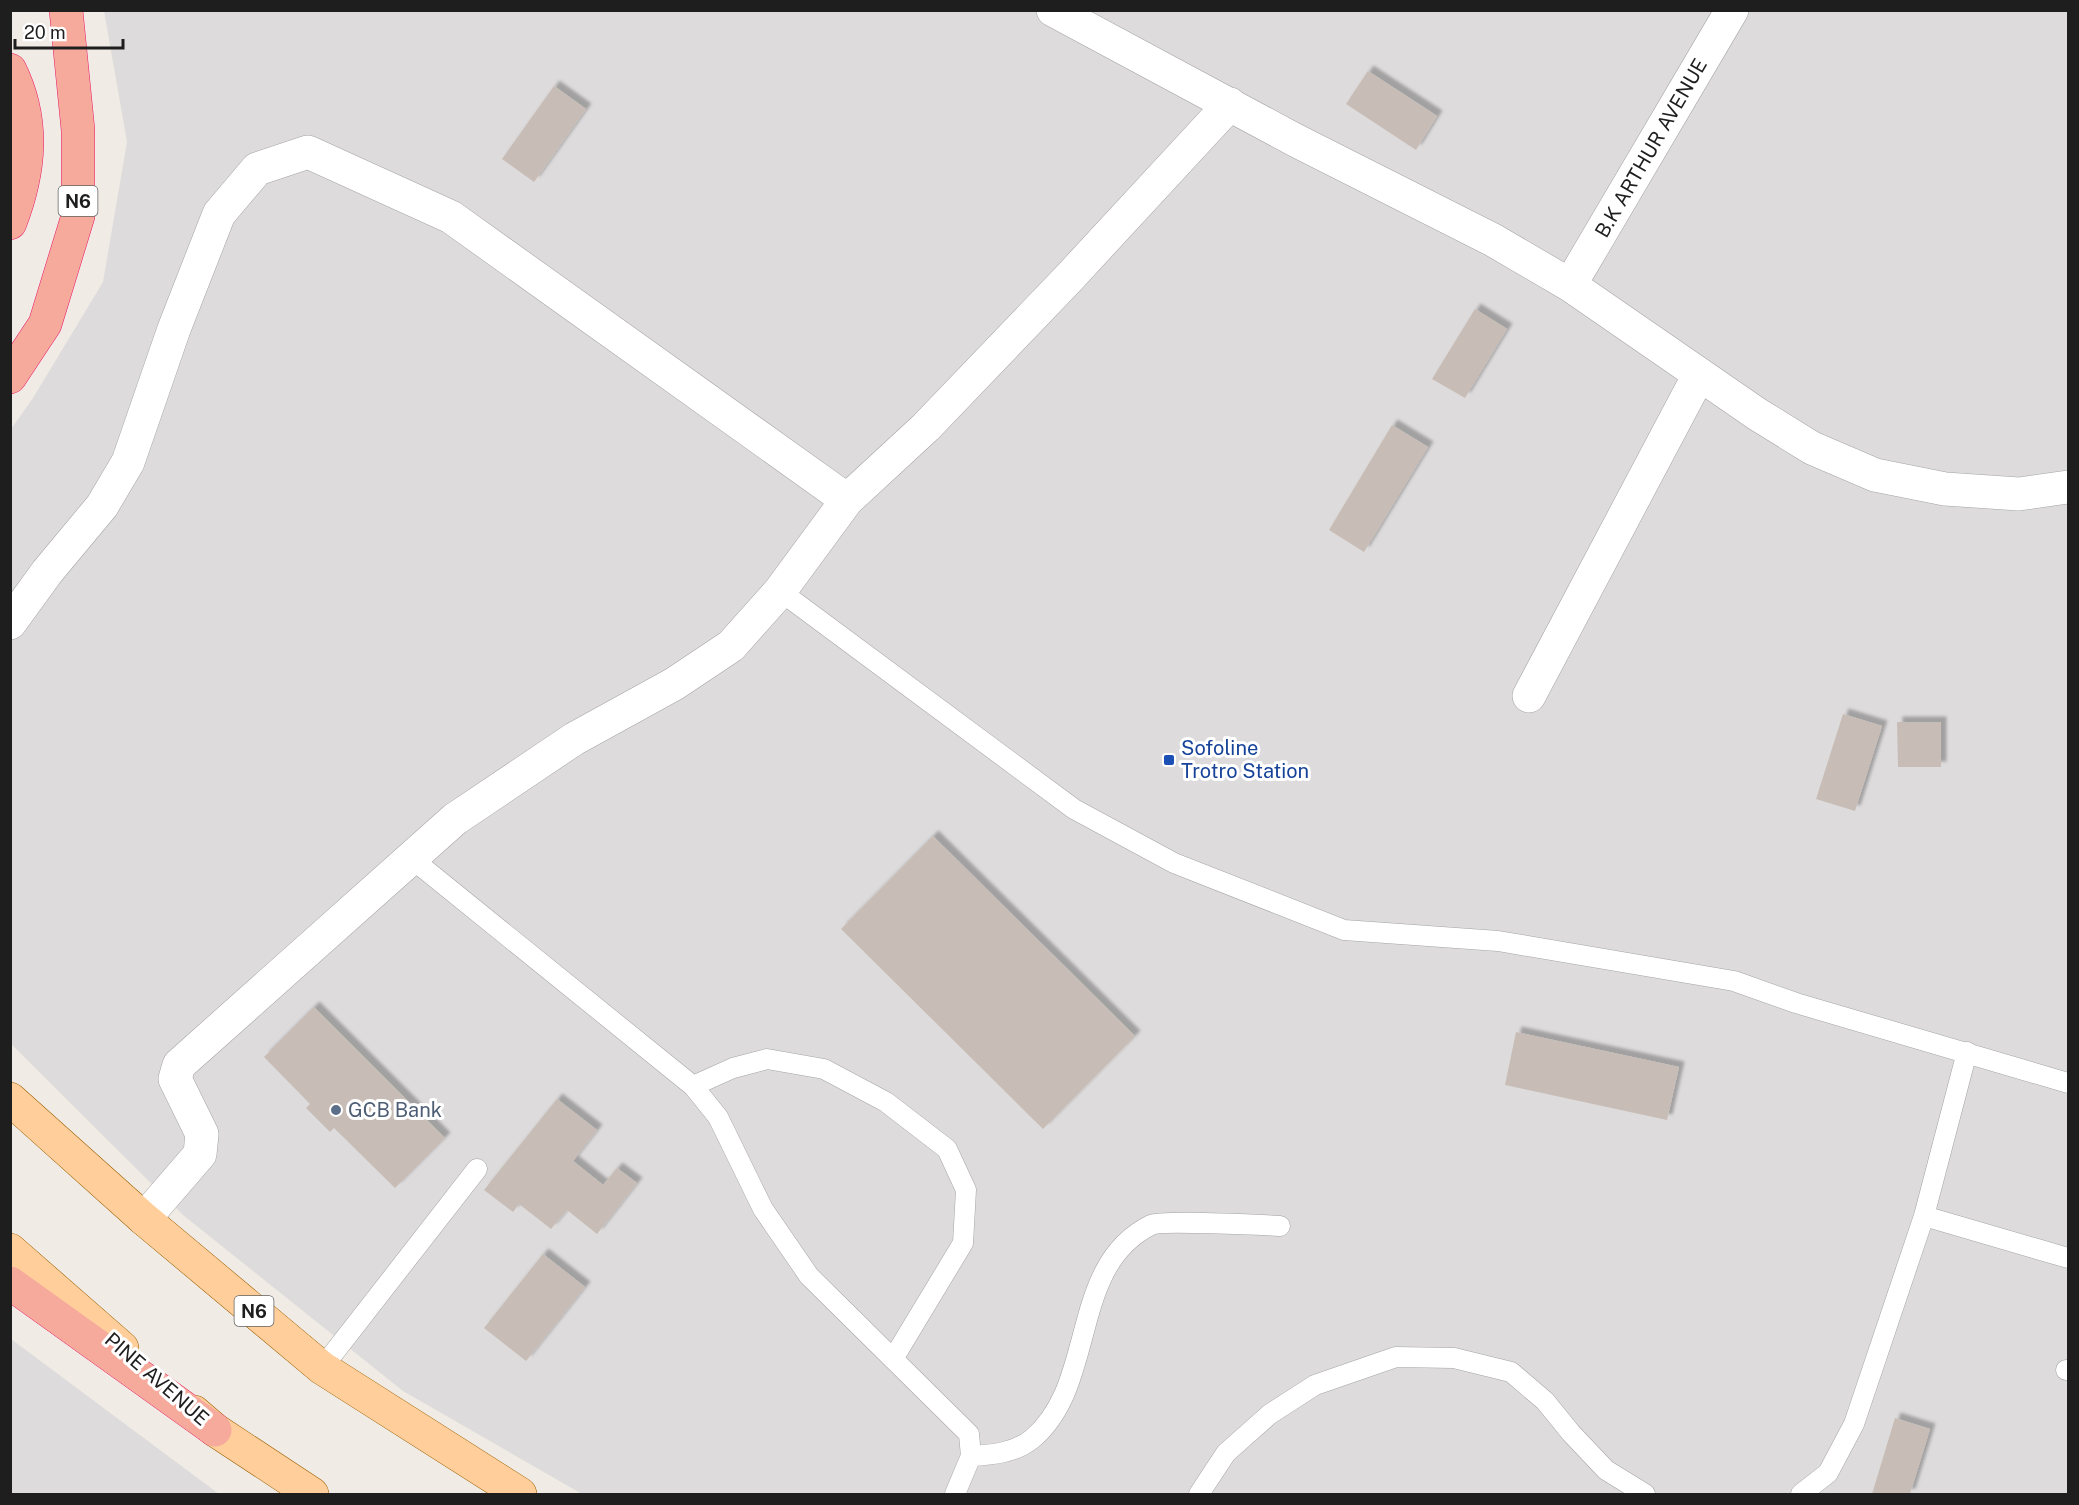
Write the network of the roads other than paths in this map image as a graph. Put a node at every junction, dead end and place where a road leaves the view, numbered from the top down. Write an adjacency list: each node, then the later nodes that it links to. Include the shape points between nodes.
1 (66, 10): 9 (highway, N6, via 78,130 78,216 45,324)
2 (1053, 10): 5 (street)
3 (1732, 10): 7 (street, B.K ARTHUR AVENUE)
4 (10, 70): 6 (highway, via 28,138 23,188)
5 (1230, 104): 7 (street, via 1493,240); 11 (street, via 926,428)
6 (10, 223)
7 (1570, 285): 8 (street)
8 (1699, 375): 10 (street, via 1812,448 1875,475 1945,489 2019,494); 14 (street)
9 (10, 377)
10 (2068, 487)
11 (847, 500): 12 (street); 13 (street, via 451,217 308,152 257,169 219,214 128,462 102,506)
12 (780, 591): 15 (street, via 731,646 674,684 574,739 455,819); 16 (lane, via 1074,809 1174,863 1344,930 1498,941 1734,981)
13 (10, 622)
14 (1529, 696)
15 (411, 858): 18 (lane); 22 (street, via 179,1065 175,1079 203,1142 200,1154)
16 (1967, 1052): 17 (lane); 21 (lane)
17 (2068, 1083)
18 (693, 1086): 27 (lane, via 718,1117 763,1209 808,1276); 27 (lane, via 767,1059 824,1069 886,1102 947,1149 966,1190 963,1243)
19 (10, 1099): 22 (main road, N6)
20 (477, 1169): 28 (lane)
21 (1924, 1216): 25 (lane); 36 (lane, via 1854,1424 1828,1473)
22 (144, 1220): 28 (main road, N6)
23 (1280, 1226): 30 (lane, via 1153,1224 1116,1252 1097,1286 1060,1405 1031,1440 1001,1454)
24 (10, 1250): 29 (main road, PINE AVENUE)
25 (2068, 1258)
26 (10, 1283): 29 (highway)
27 (893, 1359): 30 (lane, via 969,1434)
28 (322, 1368): 32 (main road, N6)
29 (215, 1430): 31 (main road, PINE AVENUE)
30 (971, 1456): 33 (lane)
31 (312, 1494)
32 (520, 1494)
33 (955, 1494)
34 (1199, 1494): 35 (lane, via 1226,1454 1270,1414 1315,1385 1396,1357 1454,1358 1511,1372 1545,1401 1606,1470)
35 (1644, 1494)
36 (1801, 1494)

